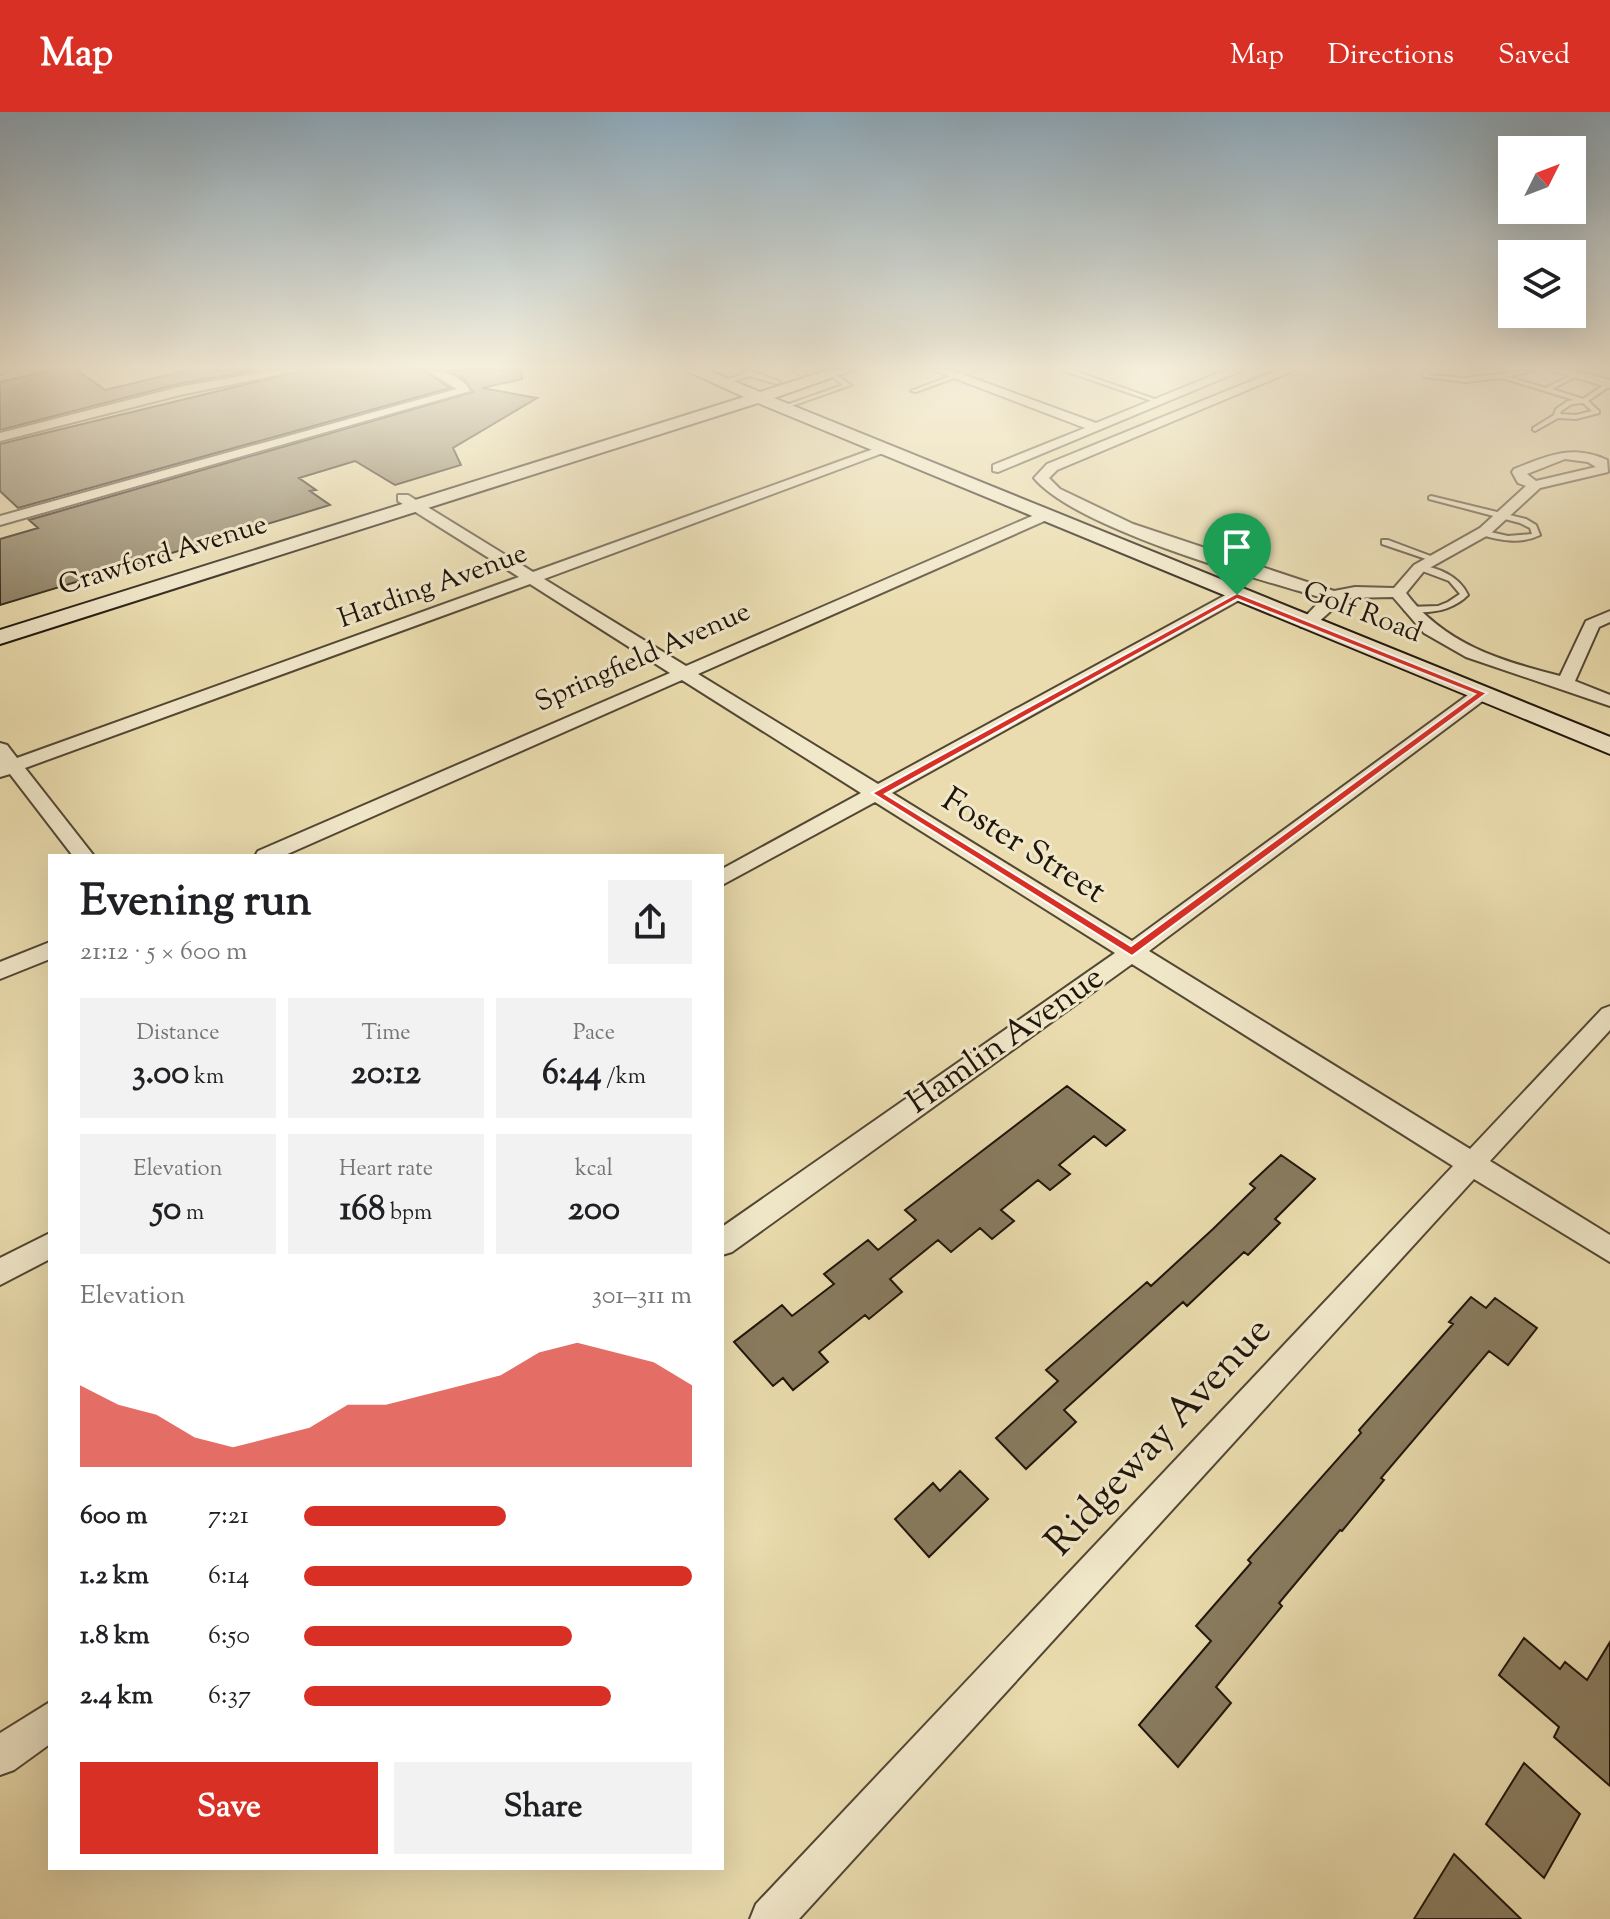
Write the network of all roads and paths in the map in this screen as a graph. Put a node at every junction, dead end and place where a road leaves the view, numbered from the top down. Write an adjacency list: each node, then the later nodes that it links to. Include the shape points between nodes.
1 (238, 454): 13 (street)
2 (546, 454): 10 (main road, Crawford Avenue)
3 (872, 454): 17 (street, Harding Avenue)
4 (894, 454): 11 (main road, Golf Road)
5 (1032, 454): 7 (street)
6 (1083, 454): 20 (street, via 1052,467 1041,478 1055,493 1144,533)
7 (998, 468)
8 (1535, 485): 8 (street, via 1596,473 1602,463 1564,455 1519,472); 12 (street)
9 (1431, 498): 12 (lane)
10 (409, 502): 17 (street, Foster Street); 23 (main road, Crawford Avenue); 25 (main road, Crawford Avenue)
11 (1044, 516): 19 (main road, Golf Road); 26 (street, Springfield Avenue)
12 (1499, 516): 14 (street); 14 (lane, via 1523,521 1536,535 1506,540)
13 (0, 521)
14 (1481, 532): 16 (street)
15 (1385, 542): 16 (lane)
16 (1426, 563): 18 (street); 21 (lane, via 1460,584 1464,595 1435,610)
17 (532, 578): 26 (street, Foster Street); 32 (street, Harding Avenue)
18 (1398, 593): 20 (street); 21 (street)
19 (1237, 595): 24 (main road, Golf Road); 33 (street)
20 (1334, 596): 24 (street, via 1321,616)
21 (1408, 609): 27 (street, via 1447,641 1478,656)
22 (1610, 616): 27 (street, via 1592,624)
23 (0, 623)
24 (1307, 624): 28 (main road, Golf Road)
25 (0, 637)
26 (684, 673): 33 (street, Foster Street); 35 (street, Springfield Avenue)
27 (1565, 683): 29 (street)
28 (1482, 693): 30 (main road, Golf Road); 38 (street, Hamlin Avenue)
29 (1610, 701)
30 (1610, 746)
31 (0, 749): 32 (street)
32 (7, 769): 34 (street)
33 (877, 793): 36 (street); 38 (street, Foster Street)
34 (82, 854)
35 (270, 854)
36 (724, 877)
37 (48, 951): 39 (street)
38 (1132, 952): 41 (street, Foster Street); 42 (street, Hamlin Avenue)
39 (0, 971)
40 (1610, 1015): 41 (street, Ridgeway Avenue)
41 (1472, 1164): 44 (street, Foster Street); 48 (street, Ridgeway Avenue)
42 (724, 1242)
43 (48, 1246): 45 (street)
44 (1610, 1250)
45 (0, 1272)
46 (48, 1722): 47 (street)
47 (0, 1756)
48 (771, 1919)

